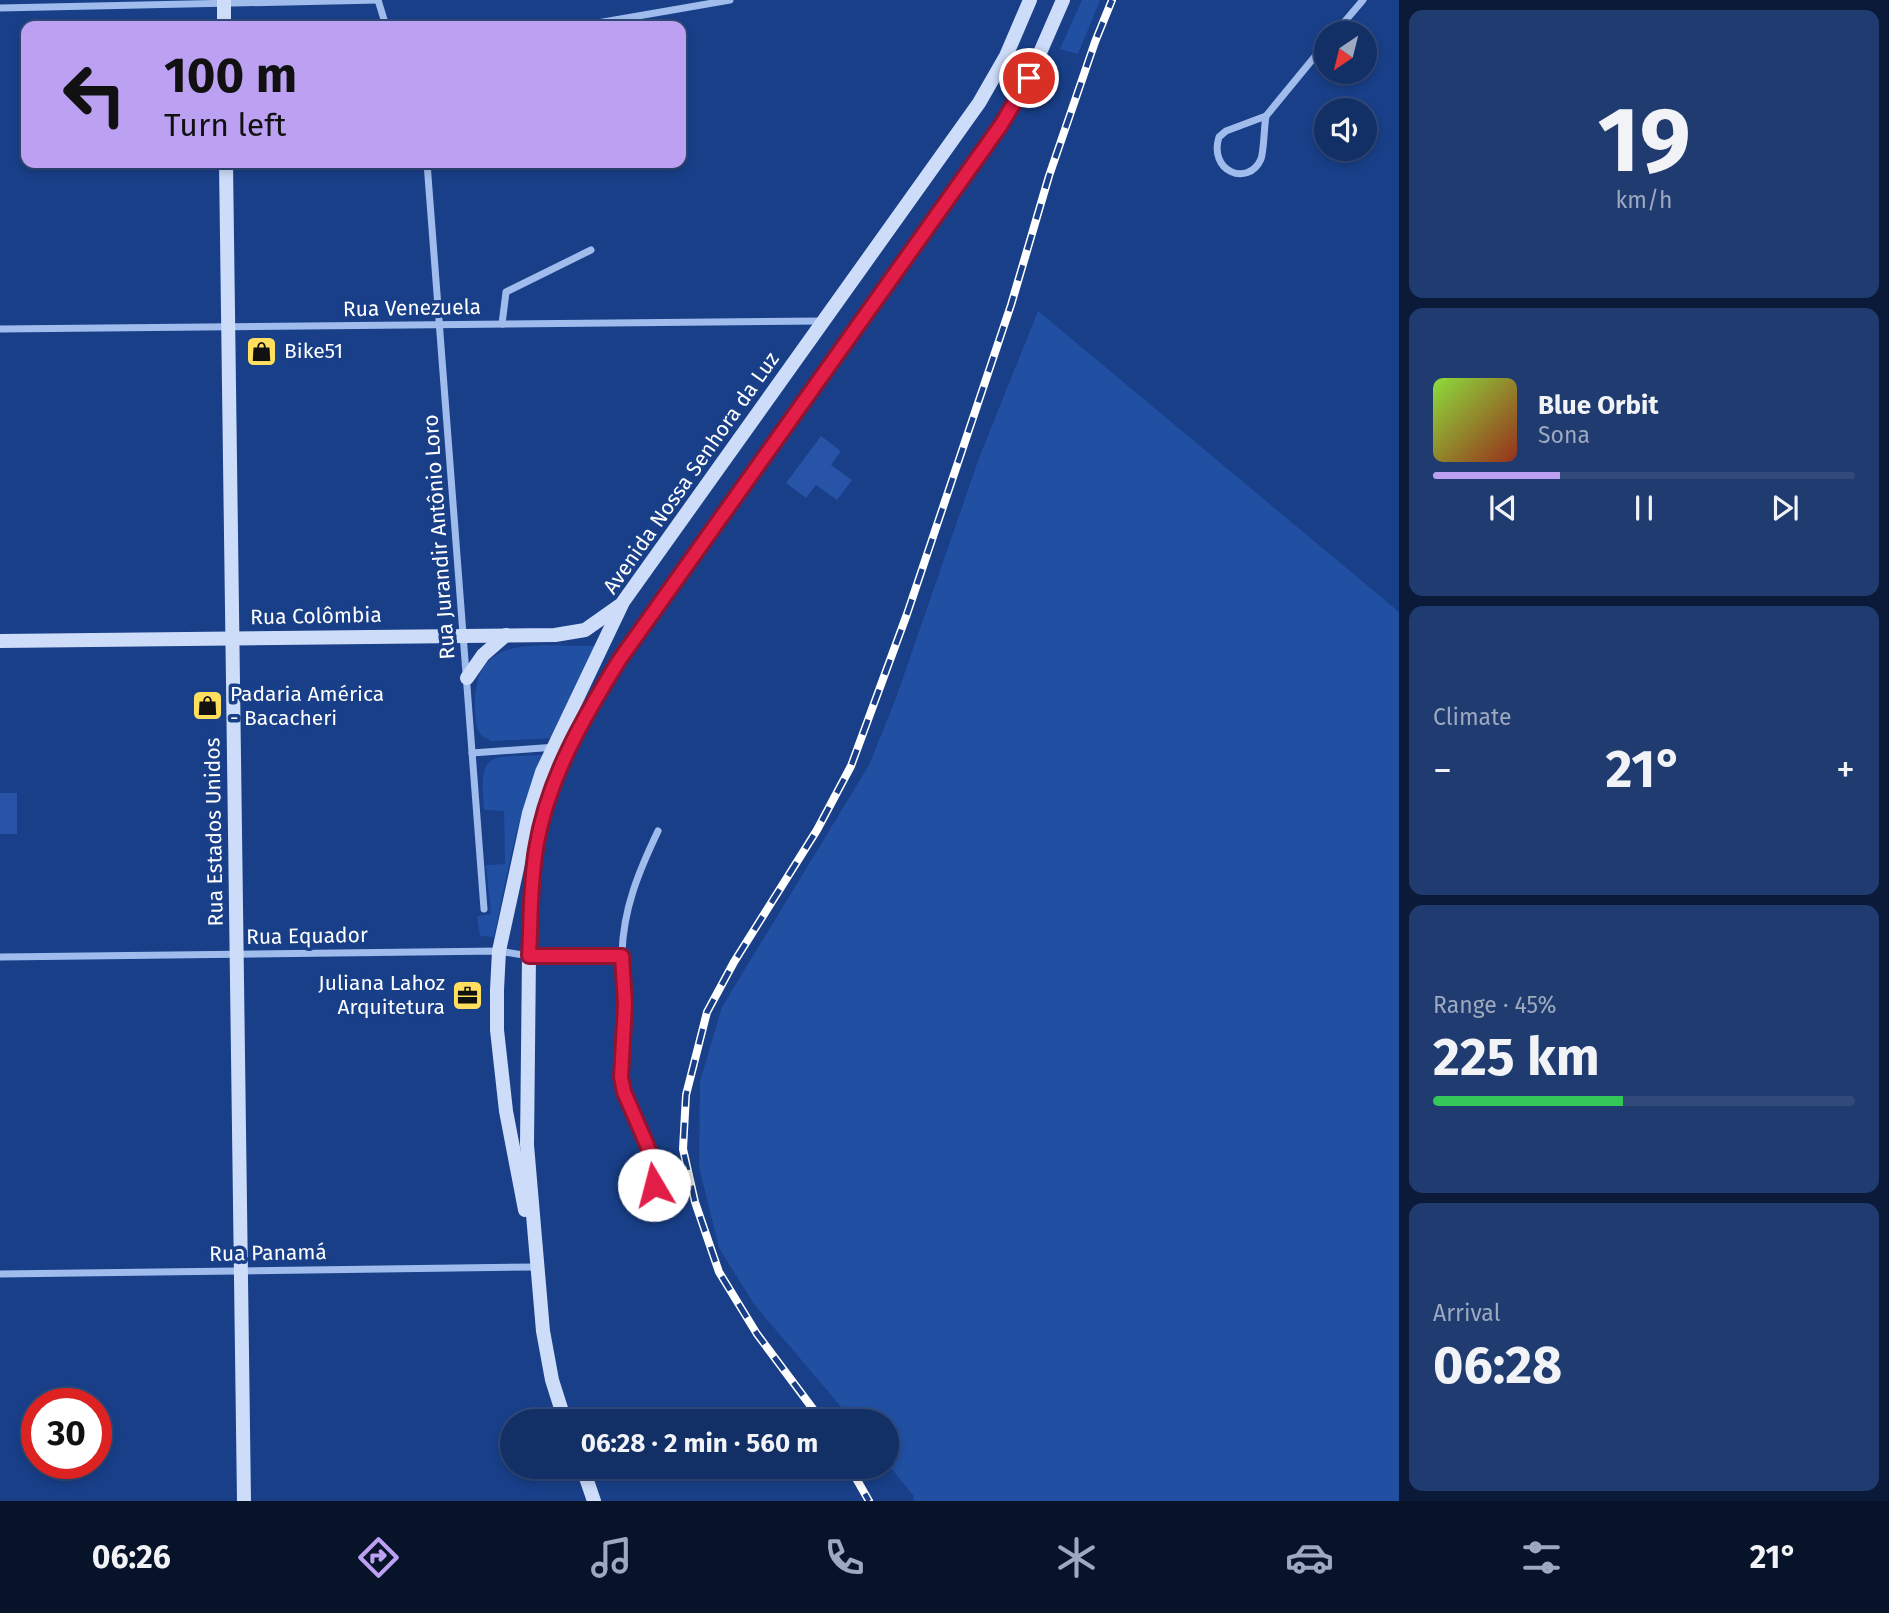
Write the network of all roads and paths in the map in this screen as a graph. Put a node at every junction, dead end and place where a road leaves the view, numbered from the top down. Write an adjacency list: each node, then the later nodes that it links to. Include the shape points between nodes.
1 (378, 0): 6 (street); 9 (street)
2 (730, 0): 10 (street)
3 (1030, 0): 17 (main road, Avenida Nossa Senhora da Luz, via 979,103)
4 (1063, 0): 28 (main road, Avenida Nossa Senhora da Luz, via 1029,78 1001,125 620,659)
5 (1363, 0): 11 (street)
6 (224, 2): 7 (street); 8 (main road)
7 (0, 8)
8 (225, 21)
9 (384, 21)
10 (609, 21)
11 (1345, 21)
12 (1314, 58): 13 (street)
13 (1266, 116): 13 (street, via 1219,137 1216,156 1220,164 1238,174 1257,164)
14 (226, 168): 20 (main road, Rua Estados Unidos)
15 (427, 168): 19 (street, Rua Jurandir Antônio Loro)
16 (591, 250): 18 (street, via 506,292)
17 (825, 321): 18 (street, Rua Venezuela); 22 (main road, Avenida Nossa Senhora da Luz)
18 (502, 324): 19 (street, Rua Venezuela)
19 (440, 325): 20 (street, Rua Venezuela); 24 (street, Rua Jurandir Antônio Loro)
20 (228, 327): 21 (street, Rua Venezuela); 25 (main road, Rua Estados Unidos)
21 (0, 329)
22 (623, 602): 23 (main road, Rua Colômbia, via 585,630); 29 (main road, Avenida Nossa Senhora da Luz)
23 (506, 635): 24 (main road, Rua Colômbia); 27 (main road, via 482,654)
24 (463, 636): 25 (main road, Rua Colômbia); 27 (street, Rua Jurandir Antônio Loro)
25 (232, 638): 26 (main road, Rua Colômbia); 34 (main road, Rua Estados Unidos)
26 (0, 641)
27 (467, 678): 30 (street, Rua Jurandir Antônio Loro)
28 (570, 746): 29 (street); 35 (main road, Avenida Nossa Senhora da Luz, via 550,791 539,832)
29 (553, 747): 30 (street); 33 (main road, Avenida Nossa Senhora da Luz, via 529,813)
30 (472, 752): 32 (street, Rua Jurandir Antônio Loro)
31 (658, 831): 36 (street, via 626,912)
32 (484, 909)
33 (499, 951): 34 (street, Rua Equador); 35 (street, Rua Equador); 39 (main road, Avenida Nossa Senhora da Luz, via 500,1069)
34 (236, 954): 37 (street, Rua Equador); 40 (main road, Rua Estados Unidos)
35 (529, 956): 36 (street, Rua Equador); 39 (main road, Avenida Nossa Senhora da Luz, via 527,1134)
36 (622, 956): 38 (street, via 621,1077 652,1161)
37 (0, 957)
38 (654, 1185)
39 (537, 1267): 40 (street, Rua Panamá); 42 (main road, Avenida Nossa Senhora da Luz, via 547,1358)
40 (241, 1271): 41 (street, Rua Panamá); 44 (main road, Rua Estados Unidos)
41 (0, 1274)
42 (562, 1409)
43 (586, 1479): 45 (main road)
44 (244, 1501)
45 (594, 1501)

